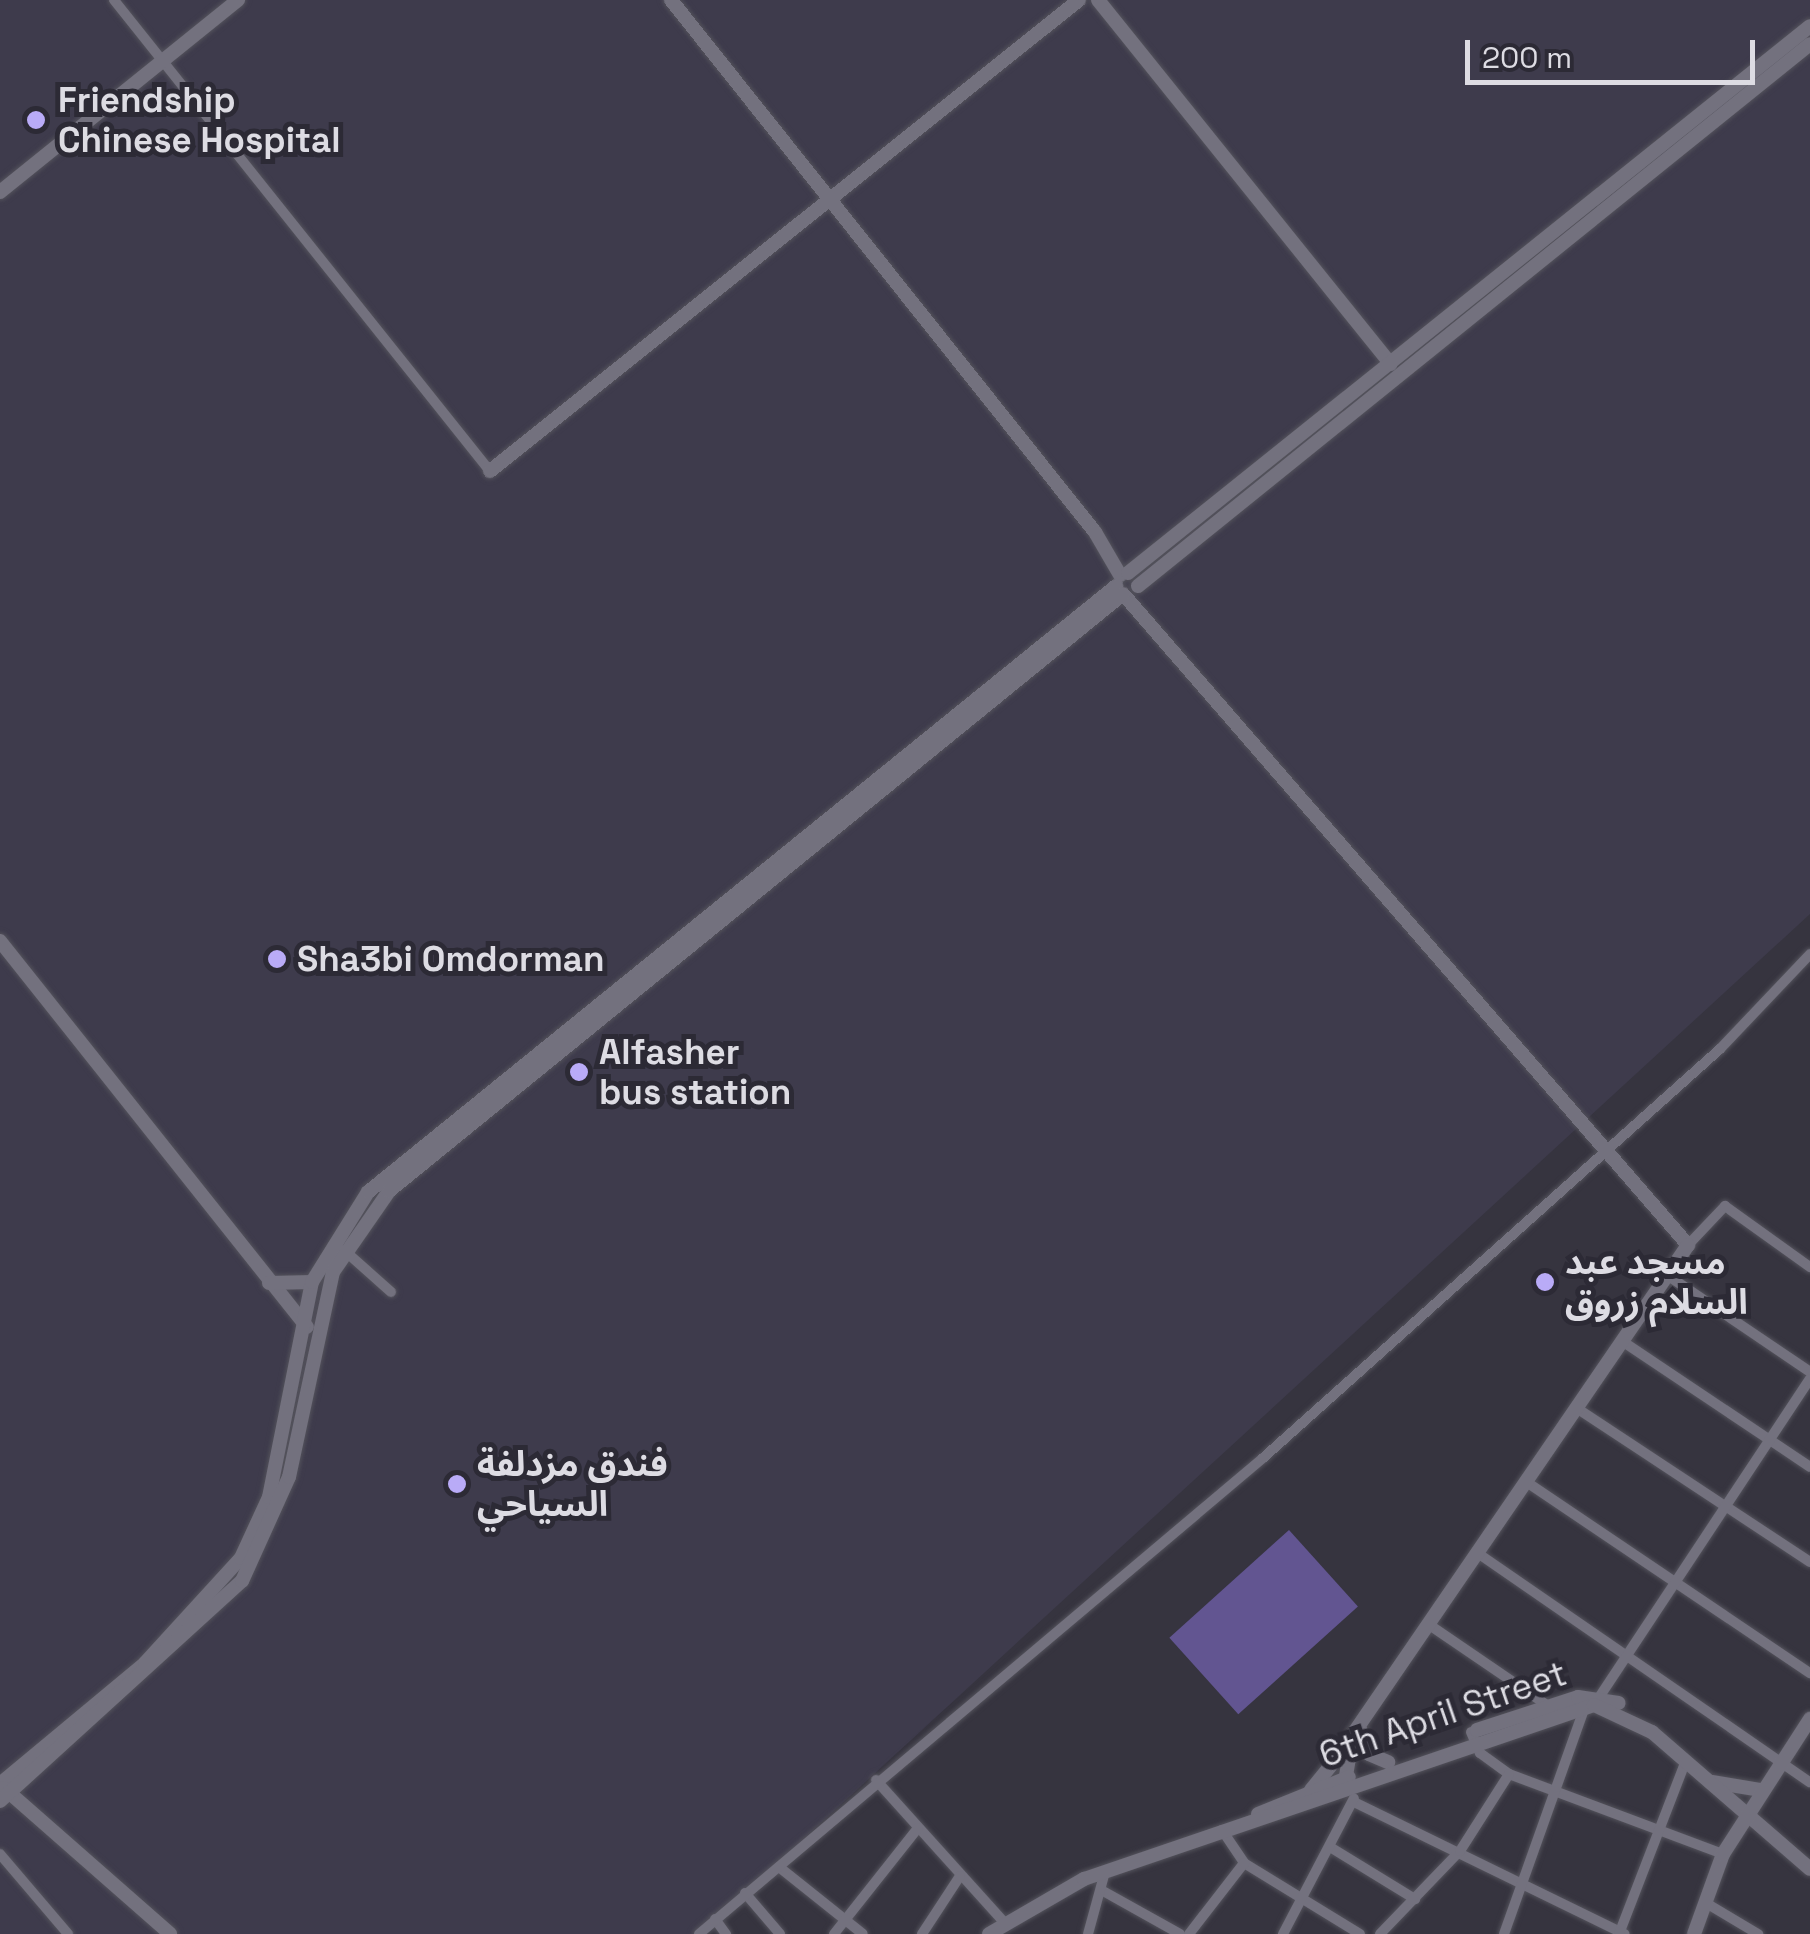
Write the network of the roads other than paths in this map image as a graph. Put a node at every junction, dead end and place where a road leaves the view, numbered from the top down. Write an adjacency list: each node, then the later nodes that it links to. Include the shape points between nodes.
1 (114, 0): 8 (street)
2 (238, 0): 8 (street)
3 (671, 0): 10 (street)
4 (1079, 0): 10 (street)
5 (1098, 0): 11 (street)
6 (1810, 26): 11 (street)
7 (1810, 44): 13 (street)
8 (162, 61): 9 (street); 12 (street)
9 (0, 192)
10 (827, 202): 12 (street); 13 (street, via 1095,532)
11 (1391, 364): 13 (street)
12 (490, 472)
13 (1127, 586): 16 (street); 17 (street, via 1151,629)
14 (0, 942): 23 (street)
15 (1810, 954): 17 (street, via 1720,1050)
16 (581, 1020): 19 (street, via 397,1184); 22 (street, via 368,1192)
17 (1606, 1142): 18 (street); 52 (street, via 1264,1458)
18 (1688, 1245): 20 (street, via 1726,1206); 21 (street)
19 (344, 1250): 24 (street); 25 (street)
20 (1810, 1267)
21 (1668, 1275): 26 (street); 27 (street)
22 (312, 1282): 23 (street); 25 (street)
23 (269, 1283): 25 (street)
24 (391, 1292)
25 (309, 1328): 56 (street, via 265,1510 232,1572 170,1646)
26 (1622, 1342): 29 (street); 30 (street)
27 (1810, 1372)
28 (1810, 1379): 30 (street)
29 (1578, 1409): 32 (street); 33 (street)
30 (1769, 1441): 31 (street); 33 (street)
31 (1810, 1467)
32 (1528, 1483): 34 (street); 36 (street)
33 (1725, 1506): 35 (street); 36 (street)
34 (1479, 1554): 37 (street); 38 (street)
35 (1810, 1562)
36 (1675, 1583): 38 (street); 39 (street)
37 (1430, 1626): 41 (street); 44 (street)
38 (1627, 1654): 40 (street); 48 (street)
39 (1810, 1673)
40 (1600, 1696): 41 (street, 6th April Street); 45 (street, 6th April Street)
41 (1547, 1705): 46 (street, 6th April Street)
42 (1585, 1707): 45 (street, via 1606,1707); 46 (street); 59 (street)
43 (1810, 1719): 48 (street)
44 (1364, 1724): 47 (street); 50 (street, via 1369,1754); 54 (street)
45 (1652, 1732): 49 (street)
46 (1473, 1736): 50 (street, 6th April Street); 51 (street); 54 (street)
47 (1348, 1744): 54 (street); 57 (street)
48 (1783, 1758): 55 (street); 58 (street)
49 (1686, 1760): 53 (street); 65 (street)
50 (1388, 1762): 54 (street, 6th April Street)
51 (1509, 1774): 59 (street); 67 (street)
52 (876, 1780): 63 (street); 71 (street)
53 (1708, 1781): 58 (street); 61 (street)
54 (1349, 1782): 57 (street, 6th April Street); 60 (street); 62 (street)
55 (1810, 1782)
56 (2, 1790): 86 (street)
57 (1311, 1790): 62 (street, 6th April Street)
58 (1760, 1790): 61 (street)
59 (1555, 1792): 65 (street); 75 (street)
60 (1354, 1802): 66 (street); 67 (street)
61 (1746, 1812): 69 (street); 72 (street)
62 (1250, 1820): 64 (street)
63 (918, 1828): 74 (street); 82 (street)
64 (1222, 1830): 70 (street); 73 (street)
65 (1660, 1830): 69 (street); 84 (street)
66 (1330, 1847): 78 (street); 79 (street)
67 (1460, 1850): 75 (street); 78 (street)
68 (0, 1854): 85 (street)
69 (1723, 1854): 80 (street)
70 (1244, 1863): 79 (street); 96 (street)
71 (779, 1867): 77 (street); 82 (street)
72 (1810, 1869)
73 (1105, 1872): 76 (street); 83 (street)
74 (960, 1876): 83 (street); 92 (street)
75 (1522, 1882): 84 (street); 100 (street)
76 (1102, 1891): 94 (street); 95 (street)
77 (745, 1894): 81 (street); 89 (street)
78 (1415, 1898): 99 (street)
79 (1302, 1899): 97 (street); 98 (street)
80 (1706, 1903): 101 (street); 102 (street)
81 (715, 1919): 87 (street); 88 (street)
82 (844, 1920): 90 (street); 91 (street)
83 (1004, 1922): 93 (street)
84 (1622, 1933)
85 (68, 1934)
86 (170, 1934)
87 (698, 1934)
88 (726, 1934)
89 (780, 1934)
90 (834, 1934)
91 (863, 1934)
92 (922, 1934)
93 (989, 1934)
94 (1088, 1934)
95 (1180, 1934)
96 (1190, 1934)
97 (1283, 1934)
98 (1360, 1934)
99 (1380, 1934)
100 (1504, 1934)
101 (1694, 1934)
102 (1758, 1934)

